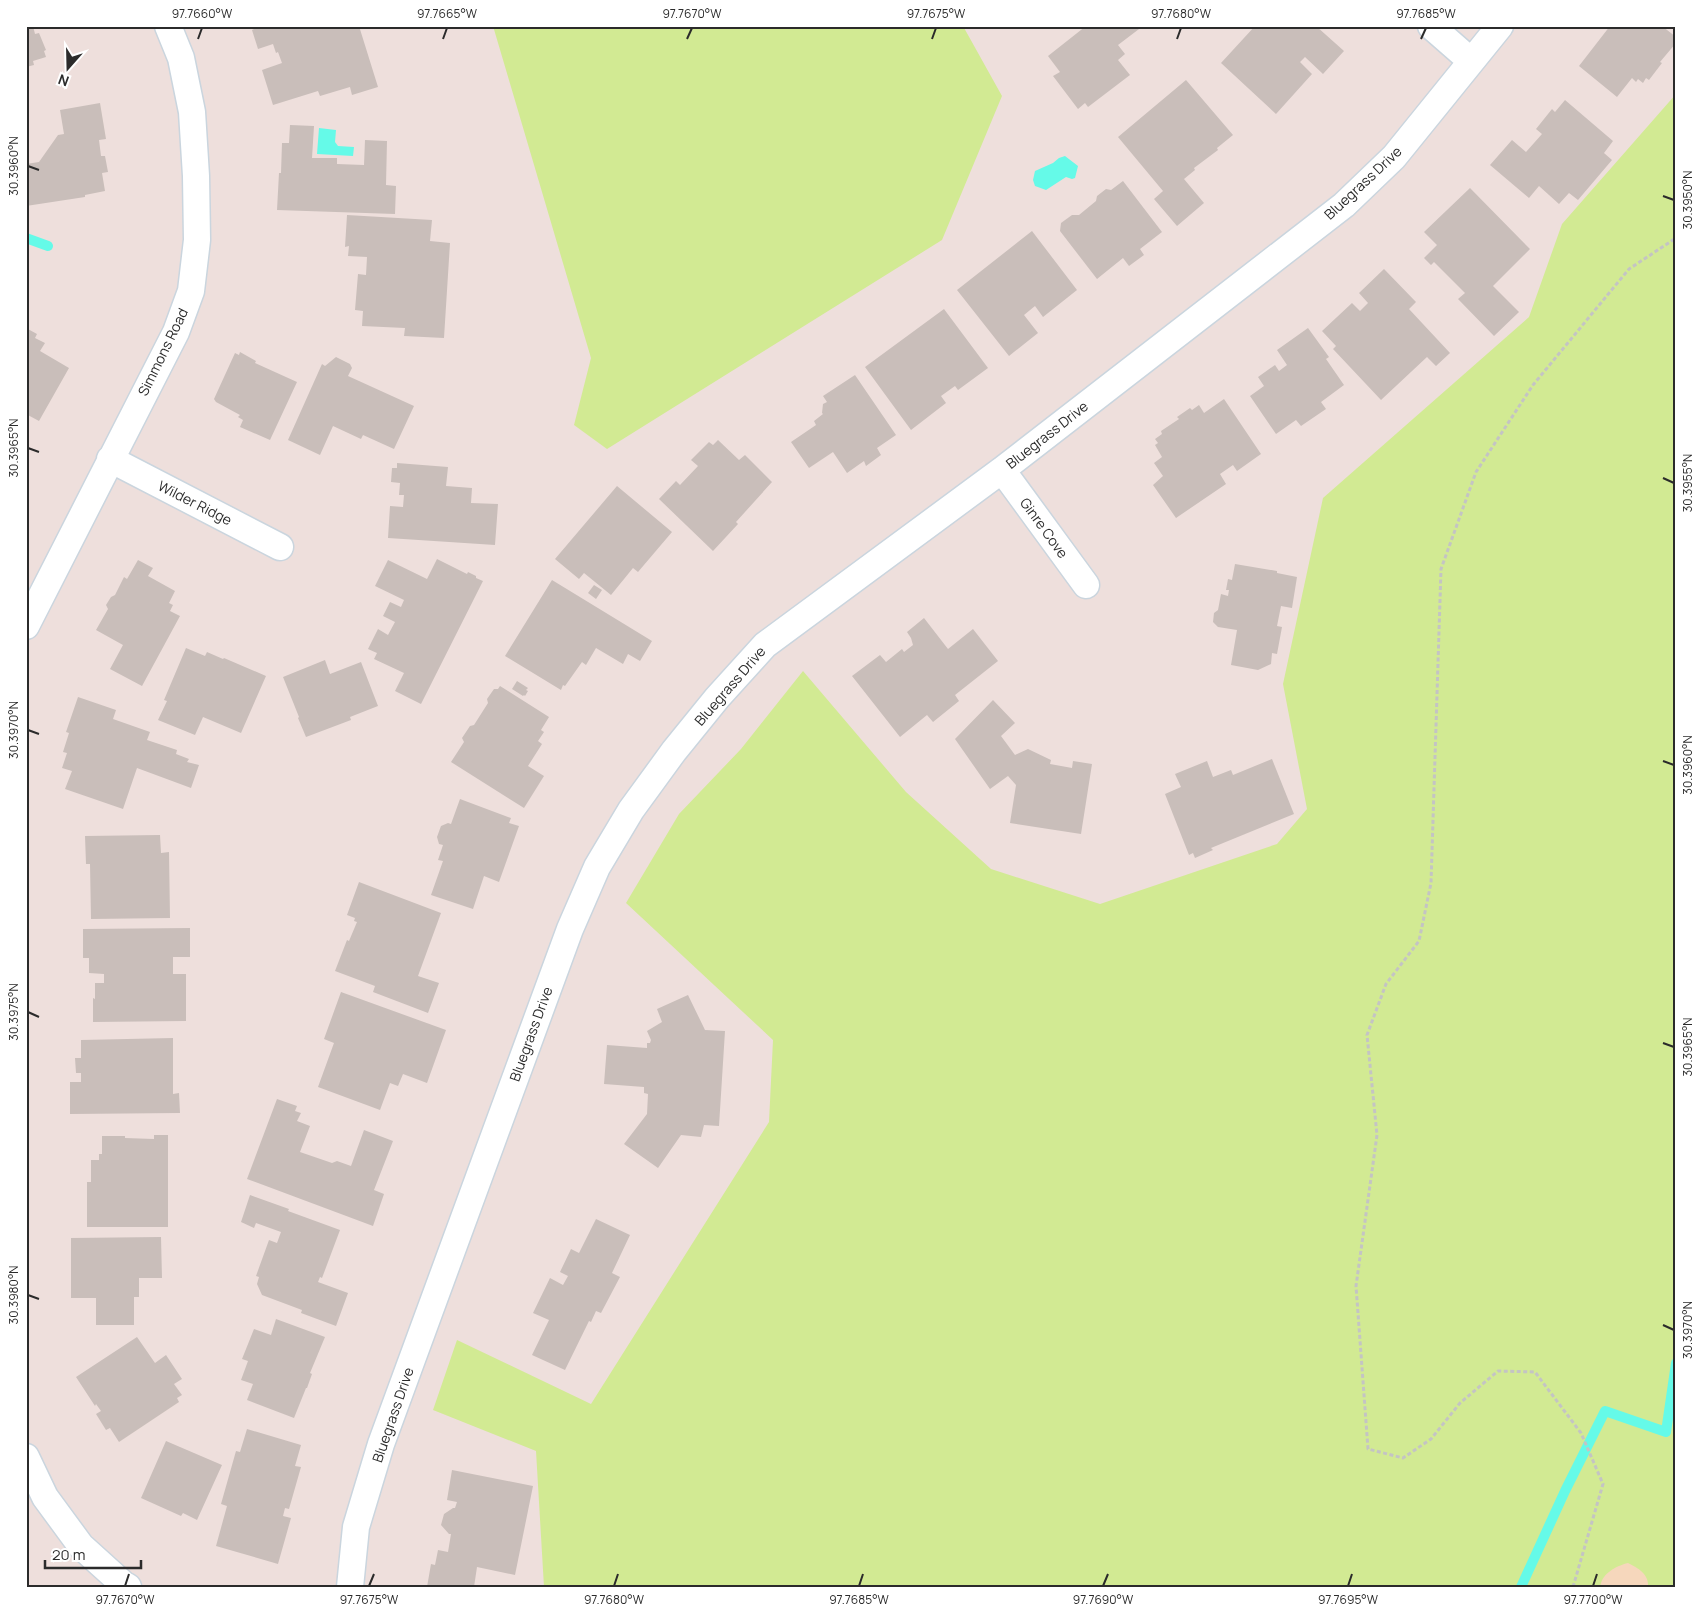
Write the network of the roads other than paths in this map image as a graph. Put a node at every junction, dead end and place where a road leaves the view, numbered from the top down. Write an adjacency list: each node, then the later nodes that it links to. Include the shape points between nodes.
1 (168, 26): 5 (street, Simmons Road, via 181,58 192,112 197,240 191,291 176,332)
2 (1431, 26): 4 (street)
3 (1500, 26): 4 (street, Bluegrass Drive)
4 (1472, 60): 6 (street, Bluegrass Drive, via 1394,157 1344,205)
5 (110, 459): 7 (street, Wilder Ridge); 9 (street, Simmons Road)
6 (1002, 470): 8 (street, Ginre Cove); 12 (street, Bluegrass Drive, via 765,645 717,698 631,810 598,867 570,929 381,1444 356,1527)
7 (280, 547)
8 (1086, 585)
9 (26, 626)
10 (26, 1458): 11 (street, via 45,1497 81,1546)
11 (128, 1587)
12 (350, 1587)

